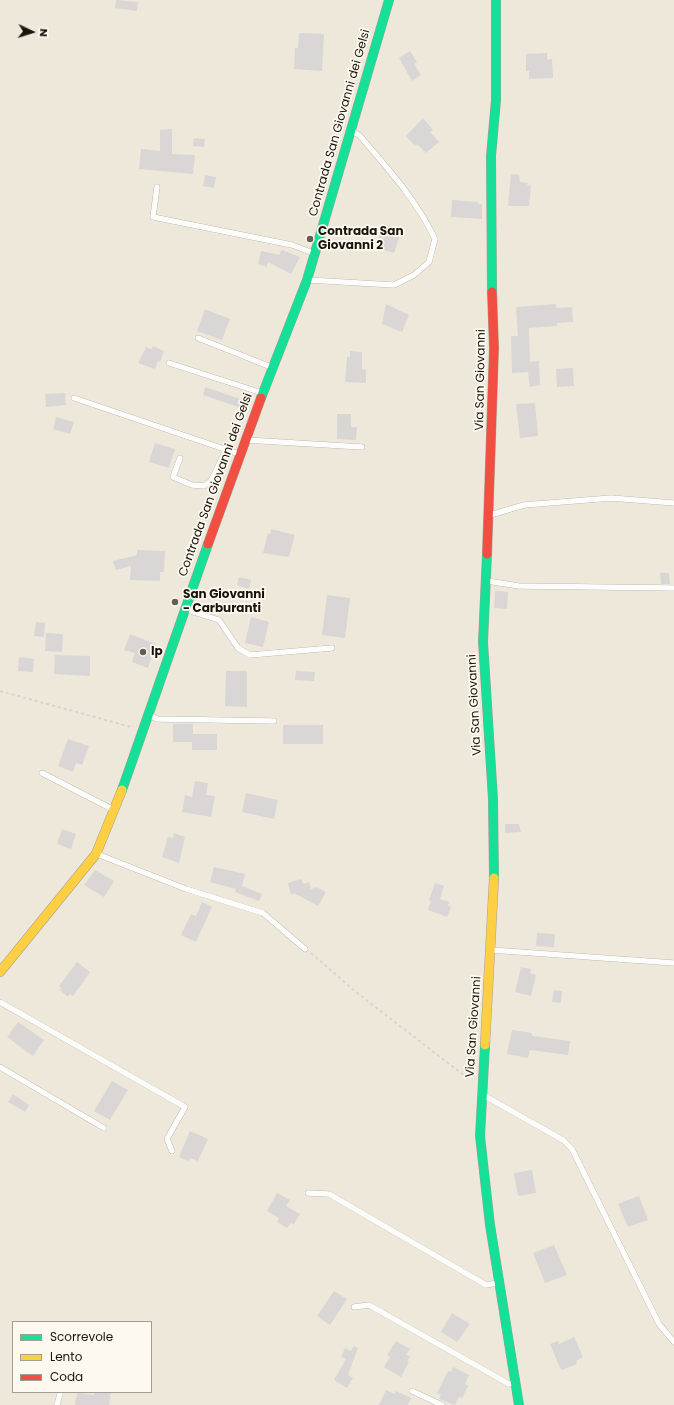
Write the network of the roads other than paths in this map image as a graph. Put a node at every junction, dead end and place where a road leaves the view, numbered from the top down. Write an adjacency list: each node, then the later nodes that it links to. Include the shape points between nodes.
1 (389, 0): 3 (street, Contrada San Giovanni dei Gelsi)
2 (496, 0): 18 (street, Via San Giovanni, via 496,100 492,156 494,348)
3 (351, 130): 5 (street, Contrada San Giovanni dei Gelsi); 6 (lane, via 360,136 410,194 427,221 435,239 429,262 414,275 394,285)
4 (157, 187): 5 (lane, via 153,217 292,246)
5 (315, 254): 6 (street, Contrada San Giovanni dei Gelsi)
6 (307, 280): 9 (street, Contrada San Giovanni dei Gelsi)
7 (198, 338): 9 (lane)
8 (169, 363): 10 (lane)
9 (273, 368): 10 (street, Contrada San Giovanni dei Gelsi)
10 (262, 394): 12 (street, Contrada San Giovanni dei Gelsi)
11 (74, 398): 14 (lane)
12 (244, 440): 13 (lane); 15 (street, Contrada San Giovanni dei Gelsi)
13 (362, 446)
14 (226, 450): 15 (lane); 16 (lane, via 211,481 204,486 192,485 174,477)
15 (239, 454): 21 (street, Contrada San Giovanni dei Gelsi)
16 (180, 458)
17 (674, 503): 18 (lane, via 611,498 524,505)
18 (490, 515): 19 (street, Via San Giovanni)
19 (486, 581): 20 (lane, via 518,586); 29 (street, Via San Giovanni, via 483,642 494,869)
20 (674, 588)
21 (184, 609): 22 (lane, via 219,620 238,648 250,655); 23 (street, Contrada San Giovanni dei Gelsi)
22 (332, 648)
23 (149, 715): 24 (lane, via 157,719); 26 (street, Contrada San Giovanni dei Gelsi)
24 (274, 721)
25 (42, 774): 26 (lane)
26 (114, 810): 27 (street, Contrada San Giovanni dei Gelsi)
27 (96, 854): 28 (lane, via 186,889 263,913); 31 (street, Contrada San Giovanni dei Gelsi)
28 (305, 949)
29 (490, 950): 30 (lane); 34 (street, Via San Giovanni)
30 (674, 963)
31 (0, 972)
32 (0, 1002): 36 (lane, via 185,1107 167,1139)
33 (0, 1067): 35 (lane)
34 (481, 1092): 38 (street, Via San Giovanni, via 480,1136); 40 (lane, via 563,1140 572,1149 659,1324)
35 (104, 1128)
36 (172, 1151)
37 (308, 1193): 38 (lane, via 329,1194 486,1285)
38 (499, 1283): 41 (street, Via San Giovanni)
39 (354, 1307): 41 (lane, via 369,1305 509,1384)
40 (674, 1342)
41 (515, 1383): 46 (street, Via San Giovanni)
42 (412, 1391): 45 (lane)
43 (60, 1394): 44 (lane)
44 (57, 1405)
45 (442, 1405)
46 (519, 1405)

